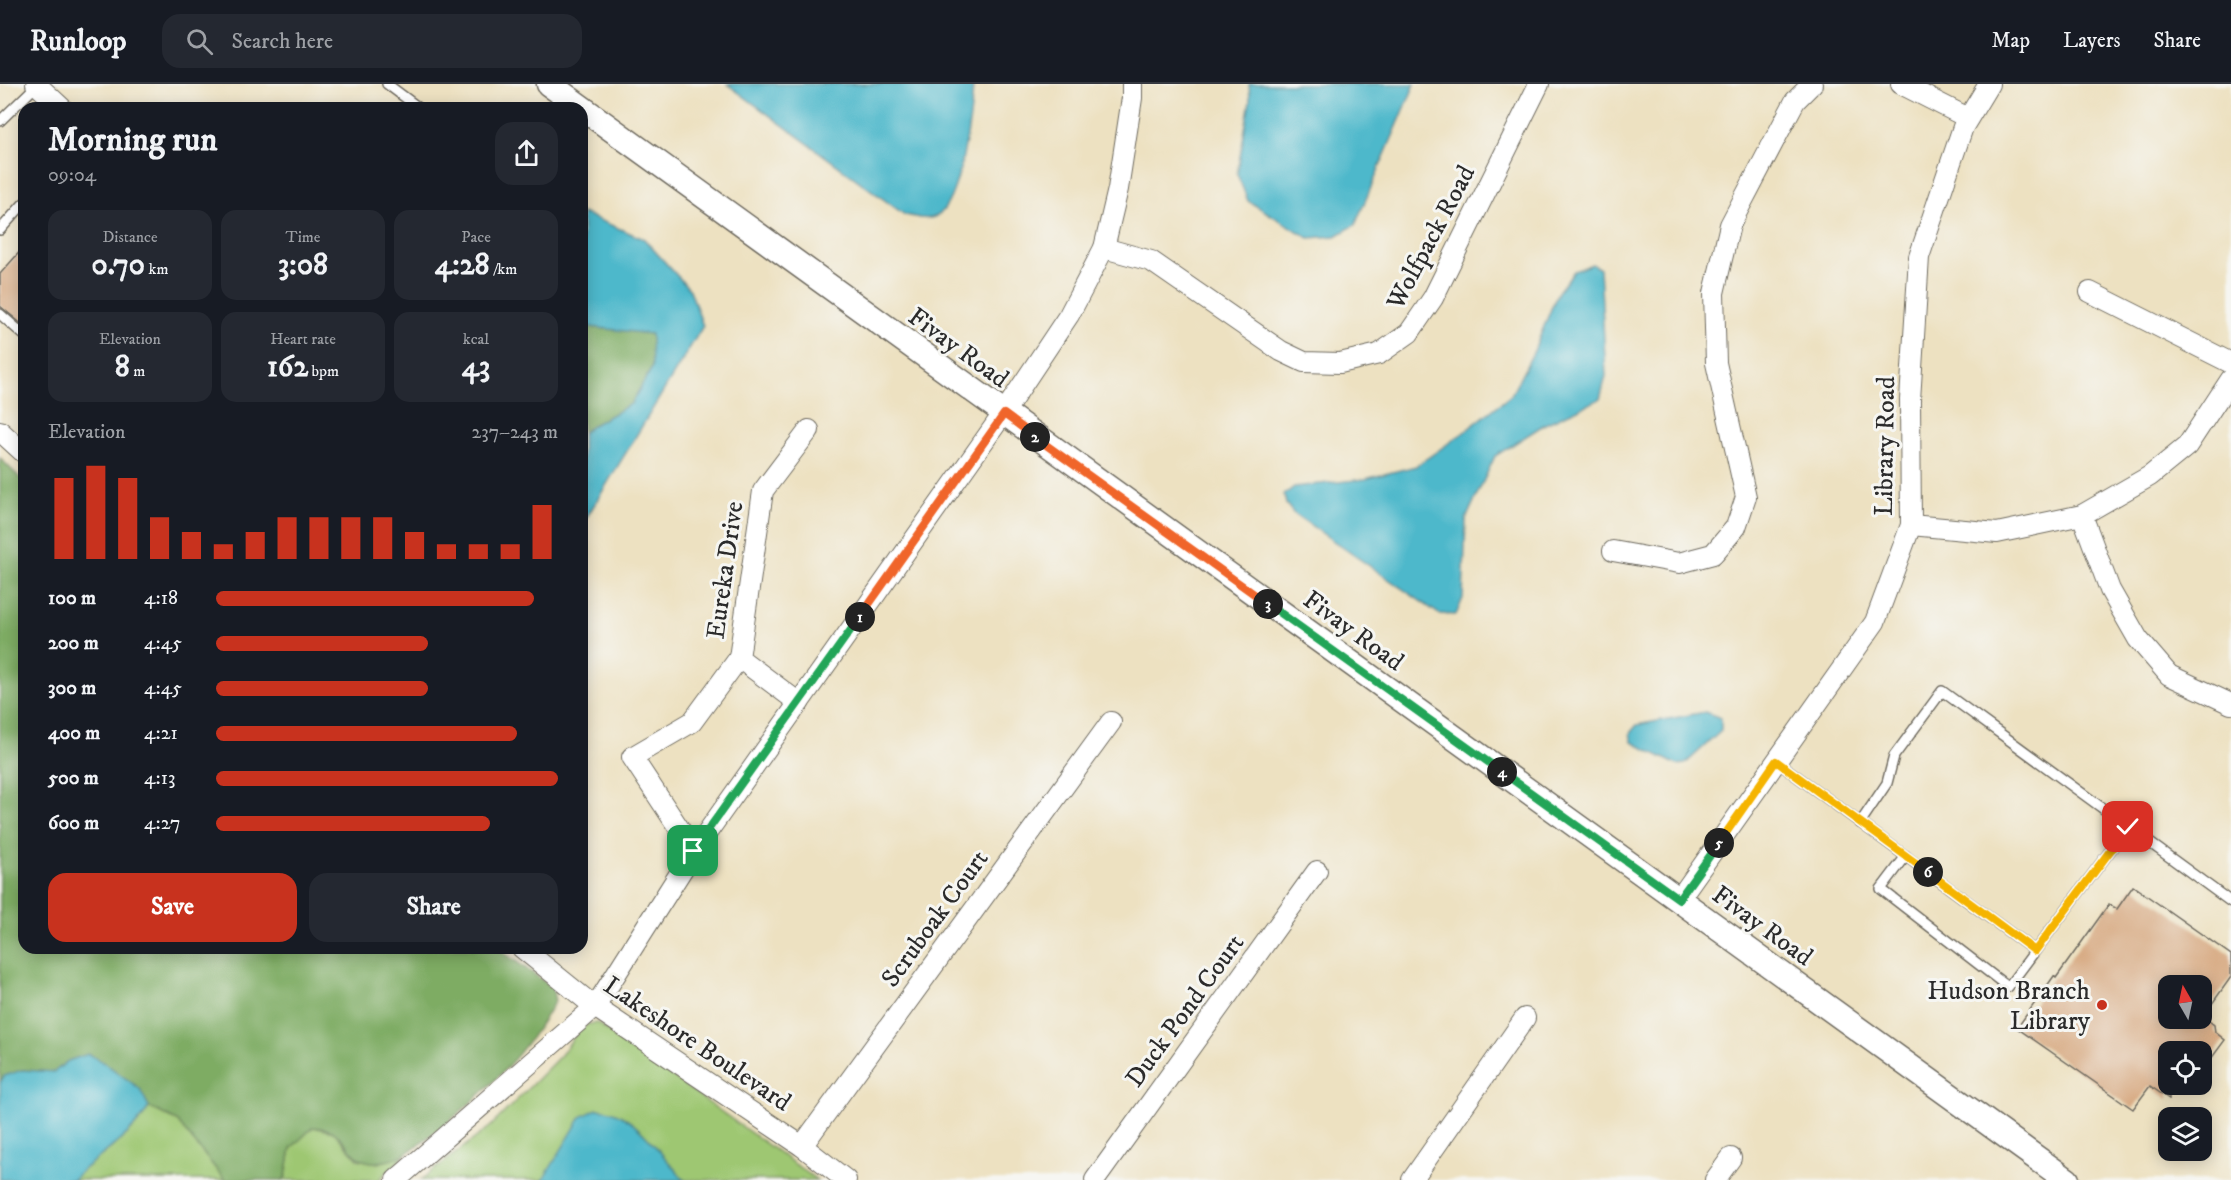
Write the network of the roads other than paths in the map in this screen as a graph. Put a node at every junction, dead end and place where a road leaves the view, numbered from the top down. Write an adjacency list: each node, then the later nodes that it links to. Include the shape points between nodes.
1 (37, 84): 9 (lane); 10 (street)
2 (387, 84): 11 (lane)
3 (549, 84): 12 (street, Fivay Road)
4 (1132, 84): 19 (street, via 1118,189)
5 (1539, 84): 19 (street, Wolfpack Road, via 1432,298 1409,333 1379,354 1340,363 1304,362 1281,351 1151,261)
6 (1812, 84): 31 (street, via 1795,101 1730,225 1714,292 1716,363 1746,497 1737,527 1713,554 1679,563)
7 (1901, 84): 15 (street)
8 (1989, 84): 15 (street, Library Road)
9 (19, 102)
10 (56, 102)
11 (411, 102)
12 (574, 102)
13 (18, 103): 16 (lane)
14 (588, 112): 25 (street, Fivay Road)
15 (1968, 118): 30 (street, Library Road, via 1919,257 1910,400)
16 (0, 121)
17 (18, 210): 18 (lane)
18 (0, 230)
19 (1104, 248): 25 (street, via 1069,315)
20 (2090, 292): 23 (street)
21 (0, 314): 22 (lane)
22 (18, 330)
23 (2231, 363)
24 (2231, 379): 29 (street, via 2187,446 2150,476)
25 (1004, 414): 33 (street); 42 (street, Fivay Road)
26 (809, 430): 32 (street, Eureka Drive, via 763,491)
27 (0, 431): 28 (street)
28 (18, 448)
29 (2082, 515): 30 (street, via 1997,532); 34 (street, via 2110,591 2138,639 2169,675)
30 (1911, 525): 36 (street, Library Road, via 1875,622)
31 (1613, 551)
32 (739, 658): 33 (street, Eureka Drive); 39 (street, via 692,722 632,757)
33 (799, 703): 39 (street)
34 (2231, 704)
35 (1111, 722): 48 (street, Scruboak Court)
36 (1776, 761): 37 (lane); 42 (street, Library Road)
37 (1860, 823): 38 (lane, via 1887,783 1894,756 1942,691); 40 (lane)
38 (2128, 827): 43 (lane); 44 (lane)
39 (693, 851): 46 (street)
40 (1906, 856): 44 (lane); 44 (lane, via 1881,889 2008,987)
41 (1317, 871): 52 (street, Duck Pond Court)
42 (1679, 899): 55 (street, Fivay Road)
43 (2231, 902)
44 (2035, 951)
45 (529, 954): 46 (street, Lakeshore Boulevard)
46 (595, 1007): 48 (street, Lakeshore Boulevard); 50 (street)
47 (1525, 1018): 53 (street)
48 (802, 1146): 51 (street, Lakeshore Boulevard)
49 (1731, 1158): 54 (street)
50 (396, 1180)
51 (846, 1180)
52 (1095, 1180)
53 (1412, 1180)
54 (1715, 1180)
55 (2067, 1180)

